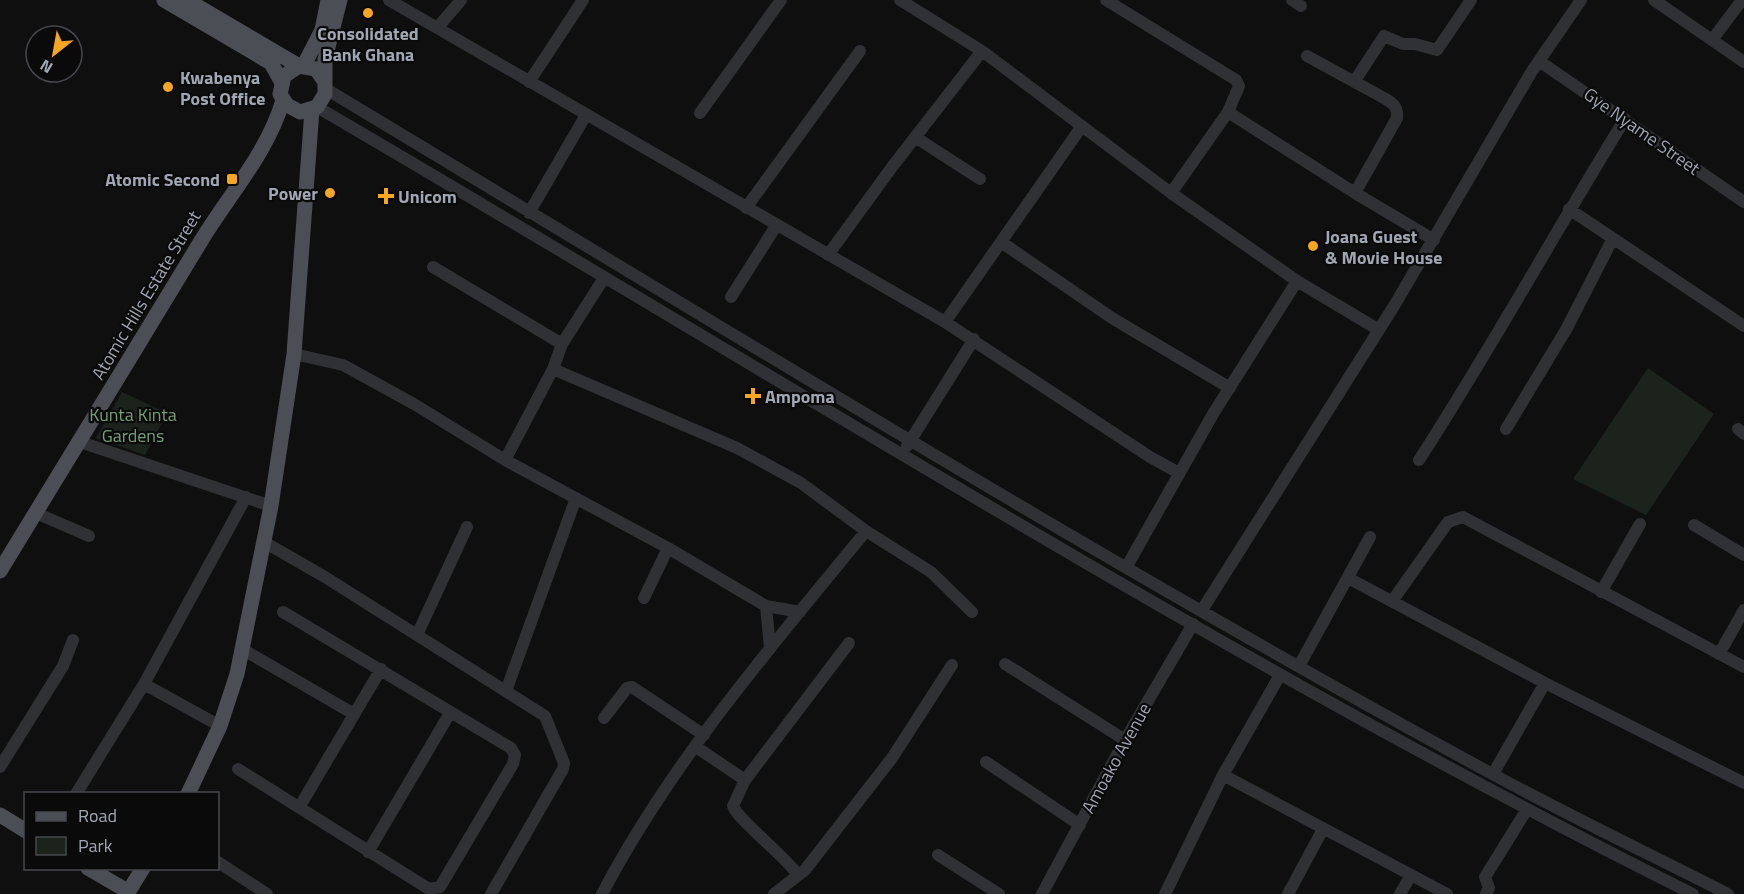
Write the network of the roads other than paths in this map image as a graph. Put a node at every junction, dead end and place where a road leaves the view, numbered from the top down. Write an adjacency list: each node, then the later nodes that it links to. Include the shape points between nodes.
1 (164, 0): 25 (main road, via 272,63)
2 (187, 0): 24 (main road)
3 (328, 0): 24 (main road, via 322,30)
4 (340, 0): 28 (main road, via 325,59)
5 (389, 0): 17 (street)
6 (461, 0): 17 (street)
7 (583, 0): 26 (street)
8 (781, 0): 32 (street)
9 (900, 0): 20 (street)
10 (1106, 0): 16 (street)
11 (1133, 0): 16 (street)
12 (1471, 0): 27 (street, via 1437,50 1384,36)
13 (1581, 0): 22 (street)
14 (1654, 0): 18 (street)
15 (1742, 0): 18 (street)
16 (1126, 12): 31 (street, via 1236,80 1238,93)
17 (438, 27): 26 (street)
18 (1712, 40): 23 (street)
19 (860, 51): 41 (street)
20 (982, 51): 35 (street); 36 (street)
21 (1307, 56): 27 (street)
22 (1539, 61): 34 (street, Gye Nyame Street); 45 (street)
23 (1744, 62)
24 (302, 65): 25 (main road, via 288,71); 28 (main road, via 316,69)
25 (281, 81): 29 (main road)
26 (530, 82): 33 (street)
27 (1354, 82): 39 (street, via 1395,104 1398,111)
28 (326, 86): 30 (main road, via 324,99); 43 (street)
29 (283, 100): 30 (main road, via 296,110); 63 (main road, Atomic Hills Estate Street, via 258,152 139,340)
30 (314, 108): 50 (street); 58 (main road)
31 (1228, 112): 38 (street); 39 (street)
32 (700, 113)
33 (586, 115): 41 (street); 43 (street)
34 (1625, 119): 40 (street, Gye Nyame Street); 42 (street)
35 (1082, 126): 38 (street); 47 (street)
36 (915, 137): 37 (street); 48 (street)
37 (980, 179)
38 (1171, 193): 51 (street)
39 (1354, 193): 45 (street)
40 (1744, 202)
41 (746, 208): 44 (street)
42 (1569, 209): 46 (street); 66 (street, via 1513,311)
43 (529, 213): 62 (street)
44 (776, 226): 48 (street); 52 (street)
45 (1434, 240): 55 (street)
46 (1612, 240): 54 (street); 61 (street, via 1567,328)
47 (1001, 242): 53 (street); 60 (street, via 1112,318)
48 (828, 255): 53 (street)
49 (433, 267): 57 (street)
50 (604, 278): 57 (street); 64 (street)
51 (1297, 281): 55 (street); 60 (street)
52 (731, 297)
53 (945, 322): 56 (street)
54 (1744, 326)
55 (1380, 330): 88 (street)
56 (974, 339): 62 (street); 67 (street)
57 (562, 344): 59 (street)
58 (294, 354): 65 (street, via 343,365); 70 (main road)
59 (553, 369): 65 (street); 75 (street, via 737,447 801,483)
60 (1230, 388): 67 (street)
61 (1506, 429)
62 (910, 441): 64 (street); 81 (street)
63 (80, 442): 68 (street); 71 (main road, Atomic Hills Estate Street)
64 (901, 455): 93 (street)
65 (505, 460): 69 (street)
66 (1419, 460)
67 (1179, 473): 81 (street)
68 (246, 497): 70 (street); 107 (street)
69 (576, 498): 79 (street); 108 (street)
70 (271, 506): 78 (main road)
71 (36, 513): 76 (street); 82 (main road, Atomic Hills Estate Street)
72 (1640, 524): 84 (street)
73 (1694, 525): 80 (street)
74 (467, 527): 94 (street)
75 (866, 531): 91 (street); 92 (street, via 931,572)
76 (89, 536)
77 (1370, 537): 83 (street)
78 (264, 542): 94 (street); 97 (main road)
79 (668, 548): 85 (street); 87 (street)
80 (1744, 555)
81 (1127, 566): 88 (street)
82 (0, 571)
83 (1348, 578): 86 (street); 102 (street)
84 (1602, 592): 86 (street, via 1463,517 1448,522); 99 (street)
85 (644, 598)
86 (1393, 600): 106 (street)
87 (766, 606): 91 (street); 98 (street)
88 (1202, 610): 102 (street)
89 (1744, 610): 99 (street)
90 (283, 612): 104 (street)
91 (800, 612): 98 (street)
92 (972, 612)
93 (1193, 624): 105 (street); 114 (street, Amoako Avenue)
94 (417, 635): 108 (street)
95 (73, 640): 117 (street, via 63,666)
96 (849, 643): 121 (street)
97 (242, 648): 110 (street); 112 (main road)
98 (770, 648): 113 (street)
99 (1719, 654): 103 (street)
100 (1005, 664): 114 (street)
101 (952, 665): 136 (street, via 892,758)
102 (1299, 666): 119 (street)
103 (1744, 667)
104 (381, 669): 109 (street); 110 (street)
105 (1280, 675): 120 (street); 126 (street)
106 (1545, 683): 119 (street); 122 (street)
107 (144, 684): 112 (street); 123 (street)
108 (506, 691): 140 (street, via 545,716 564,769)
109 (450, 712): 131 (street); 131 (street, via 512,748 515,755 507,774 440,888 429,889)
110 (354, 714): 125 (street)
111 (604, 718): 113 (street, via 616,700 632,687)
112 (220, 726): 124 (main road)
113 (704, 735): 115 (street)
114 (1125, 740): 128 (street, Amoako Avenue)
115 (696, 747): 121 (street); 141 (street, via 658,799)
116 (986, 762): 128 (street)
117 (0, 766)
118 (238, 769): 125 (street)
119 (1493, 774): 151 (street)
120 (1223, 775): 129 (street); 145 (street)
121 (745, 780): 136 (street, via 735,799 735,813 766,839)
122 (1744, 783)
123 (77, 792)
124 (189, 792)
125 (300, 806): 131 (street)
126 (1526, 811): 149 (street, via 1485,877 1489,888); 150 (street)
127 (0, 815): 130 (main road)
128 (1080, 825): 144 (street, Amoako Avenue)
129 (1323, 829): 137 (street); 146 (street)
130 (24, 830)
131 (368, 852)
132 (938, 855): 143 (street)
133 (219, 863): 139 (street)
134 (91, 870): 138 (main road)
135 (142, 870): 138 (main road)
136 (798, 875): 142 (street)
137 (1411, 875): 147 (street); 148 (street)
138 (128, 893)
139 (267, 894)
140 (491, 894)
141 (602, 894)
142 (774, 894)
143 (999, 894)
144 (1042, 894)
145 (1165, 894)
146 (1288, 894)
147 (1400, 894)
148 (1447, 894)
149 (1486, 894)
150 (1693, 894)
151 (1728, 894)

